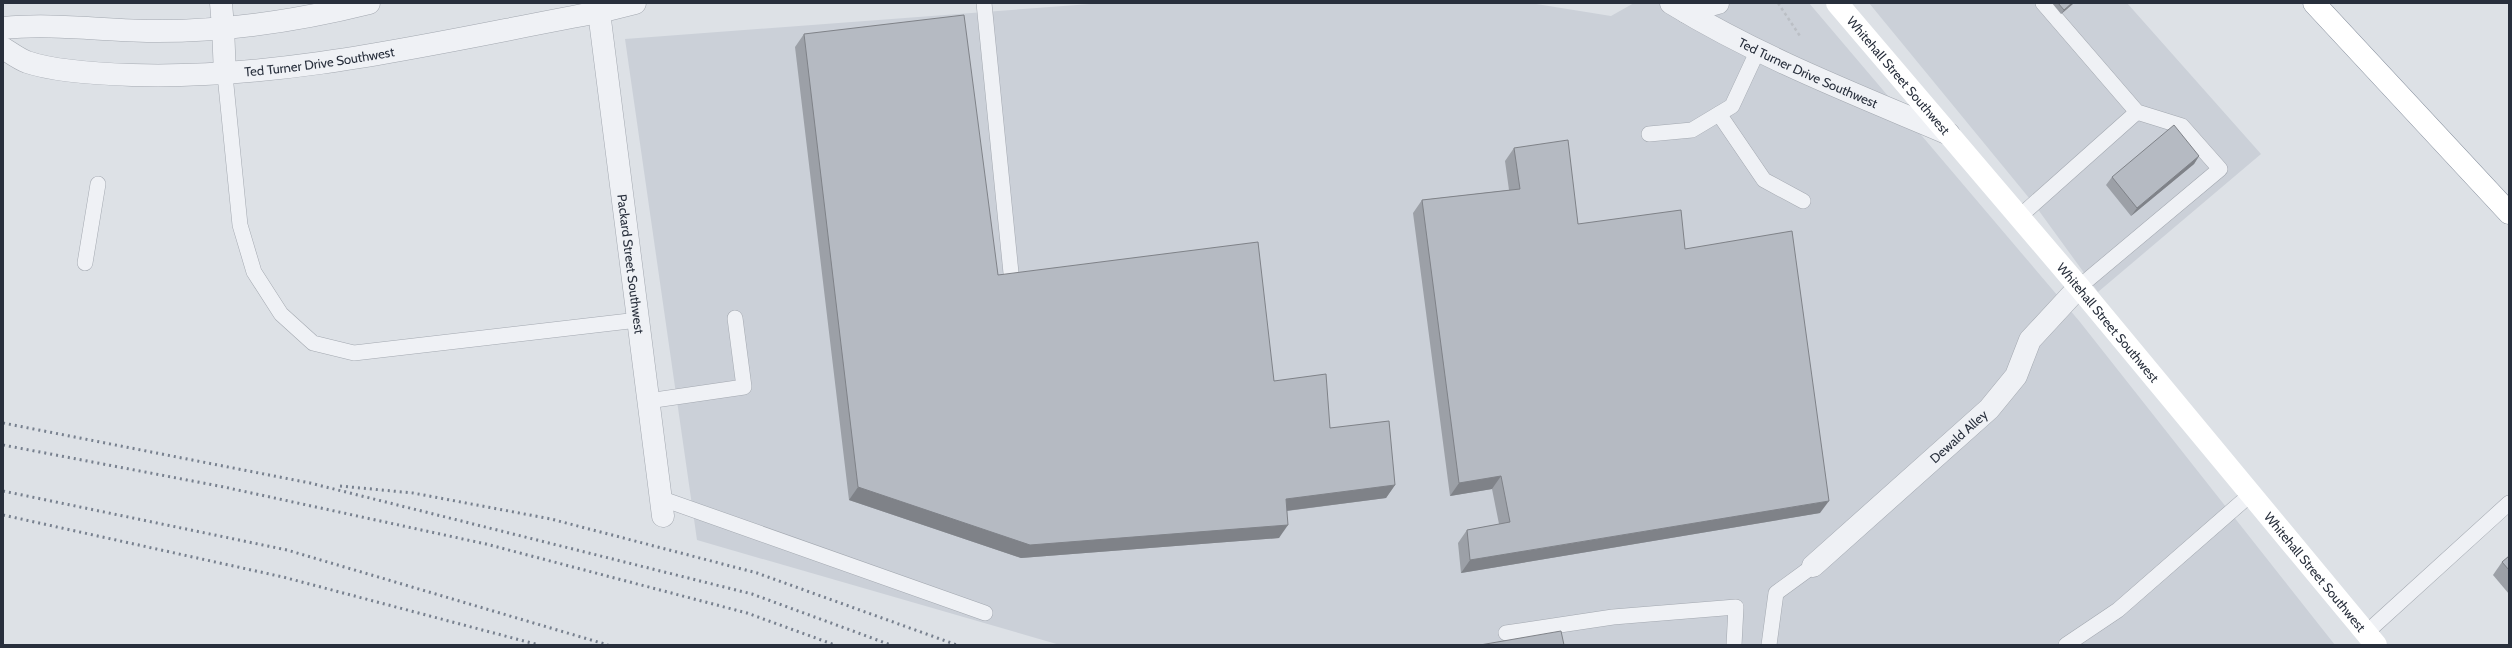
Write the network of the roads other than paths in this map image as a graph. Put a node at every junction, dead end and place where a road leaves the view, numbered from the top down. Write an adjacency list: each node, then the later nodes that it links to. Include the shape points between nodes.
1 (221, 3): 12 (street)
2 (369, 3): 9 (street)
3 (635, 3): 11 (street, Ted Turner Drive Southwest)
4 (984, 3): 26 (lane)
5 (1718, 3): 10 (street)
6 (2043, 3): 17 (lane)
7 (2314, 3): 23 (main road)
8 (1839, 4): 20 (main road, Whitehall Street Southwest)
9 (327, 7): 12 (street, via 272,22)
10 (1679, 8): 15 (street, Ted Turner Drive Southwest, via 1724,35)
11 (599, 12): 16 (street, Ted Turner Drive Southwest, via 276,70); 29 (street, Packard Street Southwest)
12 (223, 27): 13 (street, via 158,31 34,25); 16 (street)
13 (3, 28)
14 (3, 48): 16 (street, Ted Turner Drive Southwest, via 27,62 91,73)
15 (1758, 50): 18 (lane, via 1732,106); 20 (street, Ted Turner Drive Southwest)
16 (225, 75): 29 (lane, via 240,225 254,272 281,314 313,343 354,353)
17 (2137, 112): 24 (lane); 27 (lane, via 2182,126 2220,169)
18 (1719, 114): 19 (lane, via 1692,130); 22 (lane, via 1764,180)
19 (1649, 134)
20 (1949, 134): 24 (main road, Whitehall Street Southwest)
21 (98, 184): 25 (lane)
22 (1803, 201)
23 (2509, 213)
24 (2019, 217): 27 (main road, Whitehall Street Southwest)
25 (85, 263)
26 (1011, 273)
27 (2079, 287): 31 (main road, Whitehall Street Southwest); 34 (street, Dewald Alley, via 2030,340 2016,376 1989,409)
28 (735, 318): 30 (lane, via 744,387)
29 (638, 320): 30 (street, Packard Street Southwest)
30 (648, 401): 33 (street, Packard Street Southwest)
31 (2251, 494): 37 (main road, Whitehall Street Southwest); 40 (lane, via 2118,610)
32 (2509, 502): 37 (lane)
33 (661, 507): 35 (lane)
34 (1813, 566): 39 (lane, via 1776,593)
35 (985, 613)
36 (1506, 633): 38 (lane, via 1613,617 1736,607)
37 (2371, 639)
38 (1734, 645)
39 (1769, 645)
40 (2066, 645)

